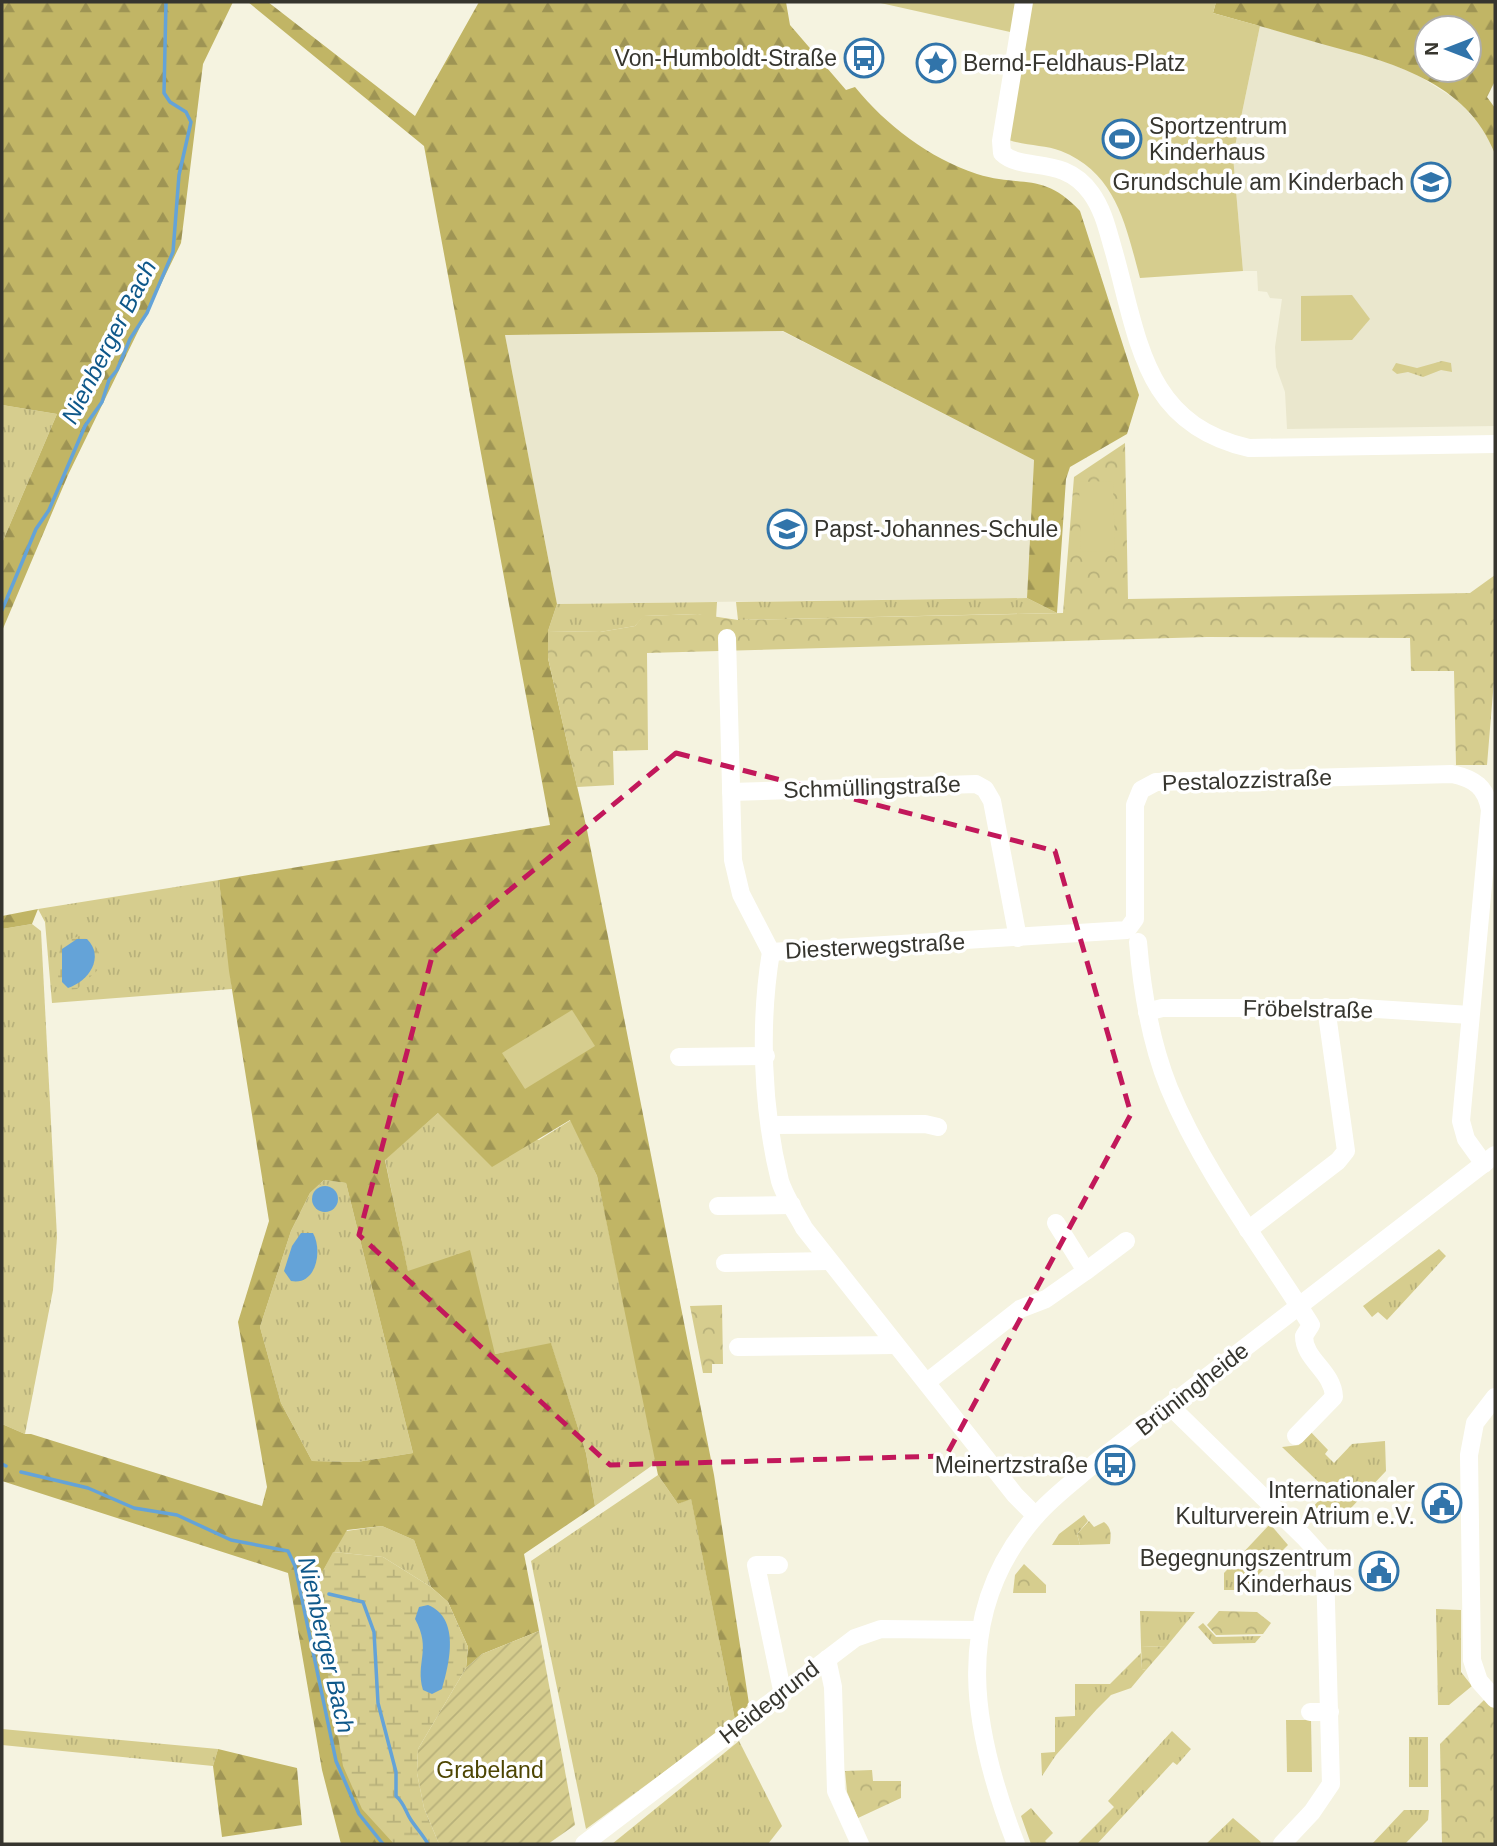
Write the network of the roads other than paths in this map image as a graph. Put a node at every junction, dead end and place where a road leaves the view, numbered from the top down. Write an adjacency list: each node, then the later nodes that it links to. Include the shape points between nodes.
1 (1024, 2): 2 (street, via 1002,153 1012,160 1058,168 1089,190 1100,206 1152,381 1172,408 1210,437 1257,448)
2 (1495, 444)
3 (727, 638): 4 (street, Diesterwegstraße)
4 (731, 792): 6 (street, Schmüllingstraße, via 976,785 985,789 992,801); 7 (street, Diesterwegstraße, via 736,875)
5 (1135, 934): 6 (street, Diesterwegstraße); 9 (street, Pestalozzistraße); 10 (street, Pestalozzistraße, via 1135,805 1138,794 1149,784 1452,775 1473,780 1487,794 1490,810)
6 (1018, 938): 7 (street, Diesterwegstraße)
7 (771, 952): 11 (street, via 766,982)
8 (1326, 1007): 9 (street, Fröbelstraße, via 1162,1008); 10 (street, Fröbelstraße); 19 (street, via 1346,1151)
9 (1147, 1012): 19 (street, Pestalozzistraße, via 1170,1090)
10 (1470, 1015): 15 (street, via 1461,1121 1466,1139)
11 (766, 1056): 12 (street); 13 (street)
12 (679, 1057)
13 (771, 1125): 14 (street); 16 (street, via 781,1183)
14 (938, 1127)
15 (1489, 1159): 24 (street, Brüningheide)
16 (792, 1205): 17 (street); 21 (street)
17 (718, 1206)
18 (1056, 1223): 23 (street)
19 (1248, 1230): 24 (street, Pestalozzistraße)
20 (1126, 1241): 23 (street)
21 (829, 1261): 22 (street); 25 (street)
22 (725, 1263)
23 (1086, 1271): 27 (street, via 1046,1299 1020,1309)
24 (1300, 1304): 29 (street, Brüningheide); 30 (street, via 1311,1325 1304,1336 1305,1349 1334,1382 1335,1396)
25 (894, 1345): 26 (street); 27 (street)
26 (738, 1347)
27 (927, 1382): 31 (street, via 1015,1496)
28 (1495, 1397): 36 (street, via 1473,1428 1469,1455 1472,1660 1479,1681)
29 (1170, 1406): 31 (street, Brüningheide); 38 (street, via 1323,1558)
30 (1296, 1436)
31 (1036, 1516): 33 (street, Brüningheide, via 1002,1565)
32 (779, 1565): 35 (street, via 756,1565)
33 (979, 1630): 34 (street, Heidegrund, via 881,1629 855,1638); 41 (street, Brüningheide, via 975,1665 981,1721 997,1792)
34 (827, 1658): 35 (street, Heidegrund); 40 (street, via 833,1687 836,1790)
35 (782, 1690): 39 (street, Heidegrund)
36 (1495, 1699)
37 (1311, 1712): 38 (street)
38 (1330, 1712): 42 (street, via 1331,1784)
39 (584, 1844)
40 (860, 1844)
41 (1016, 1844)
42 (1282, 1844)

